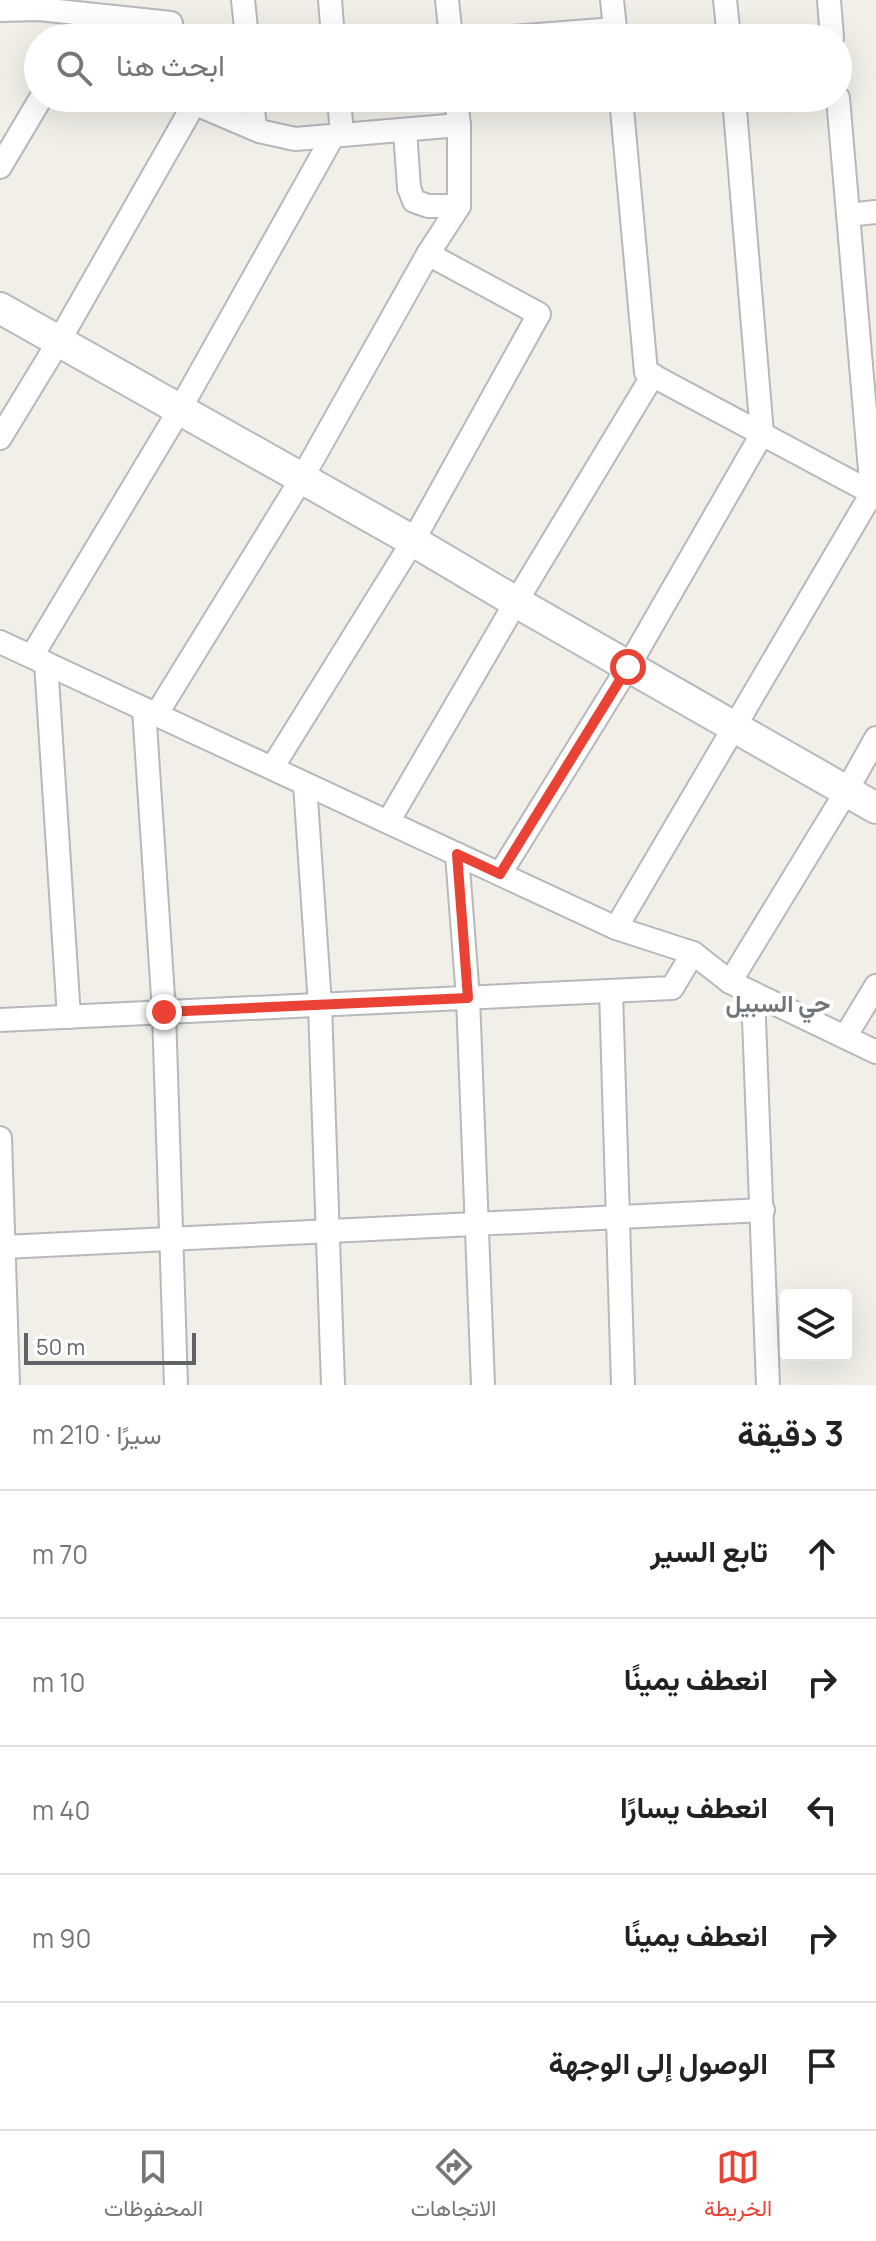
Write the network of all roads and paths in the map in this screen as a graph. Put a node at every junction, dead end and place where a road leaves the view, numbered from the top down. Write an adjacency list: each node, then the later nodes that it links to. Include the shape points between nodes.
1 (243, 0): 13 (street)
2 (330, 0): 14 (street)
3 (447, 0): 15 (street)
4 (612, 0): 16 (street)
5 (725, 0): 17 (street)
6 (829, 0): 18 (street)
7 (34, 5): 9 (street); 10 (street)
8 (116, 9): 10 (street); 12 (street)
9 (0, 10)
10 (89, 15): 11 (street)
11 (84, 24)
12 (171, 24)
13 (246, 24)
14 (332, 24)
15 (450, 24)
16 (614, 24)
17 (728, 24)
18 (831, 24)
19 (33, 112): 32 (street)
20 (183, 112): 38 (street)
21 (215, 112): 29 (street)
22 (253, 112): 29 (street)
23 (339, 112): 31 (street)
24 (458, 112): 28 (street)
25 (622, 112): 39 (street, via 646,372)
26 (735, 112): 42 (street)
27 (839, 112): 35 (street)
28 (459, 125): 30 (street); 33 (street)
29 (255, 129): 31 (street, via 295,139)
30 (405, 130): 31 (street); 33 (street, via 414,201)
31 (338, 135): 41 (street)
32 (0, 167)
33 (459, 206): 36 (street)
34 (876, 212): 35 (street)
35 (848, 215): 40 (street)
36 (428, 254): 44 (street); 46 (street, via 539,314)
37 (0, 308): 38 (main road)
38 (59, 341): 41 (main road); 43 (street)
39 (653, 375): 42 (street); 47 (street)
40 (870, 390): 45 (street)
41 (180, 409): 44 (main road); 49 (street)
42 (762, 434): 45 (street); 50 (street)
43 (0, 438)
44 (302, 478): 46 (main road); 51 (street)
45 (874, 494): 52 (street)
46 (413, 541): 47 (main road); 54 (street)
47 (516, 602): 50 (main road); 58 (street)
48 (0, 642): 49 (street)
49 (39, 660): 51 (street); 70 (street)
50 (628, 667): 52 (main road); 60 (street)
51 (150, 712): 54 (street); 69 (street)
52 (735, 728): 56 (main road); 61 (street)
53 (876, 738): 56 (street)
54 (272, 768): 55 (street)
55 (305, 784): 58 (street); 68 (street)
56 (846, 792): 57 (main road); 63 (street)
57 (876, 808)
58 (388, 822): 59 (street)
59 (457, 854): 60 (street); 67 (street)
60 (500, 874): 61 (street)
61 (616, 928): 62 (street)
62 (693, 953): 63 (street); 65 (street, via 672,988)
63 (730, 982): 66 (street)
64 (876, 986): 72 (street)
65 (611, 991): 67 (street); 77 (street)
66 (753, 993): 72 (street); 76 (street)
67 (468, 998): 68 (street); 78 (street)
68 (320, 1005): 69 (street); 79 (street)
69 (164, 1012): 70 (street); 80 (street)
70 (69, 1017): 71 (street)
71 (0, 1020)
72 (845, 1037): 73 (street)
73 (876, 1052)
74 (0, 1138): 75 (street)
75 (1, 1191): 81 (street)
76 (763, 1210): 77 (street); 88 (street)
77 (618, 1217): 78 (street); 87 (street)
78 (477, 1224): 79 (street); 86 (street)
79 (328, 1231): 80 (street); 85 (street)
80 (171, 1239): 81 (street); 84 (street)
81 (4, 1247): 82 (street)
82 (3, 1358): 83 (street)
83 (8, 1385)
84 (176, 1385)
85 (333, 1385)
86 (483, 1385)
87 (623, 1385)
88 (768, 1385)

